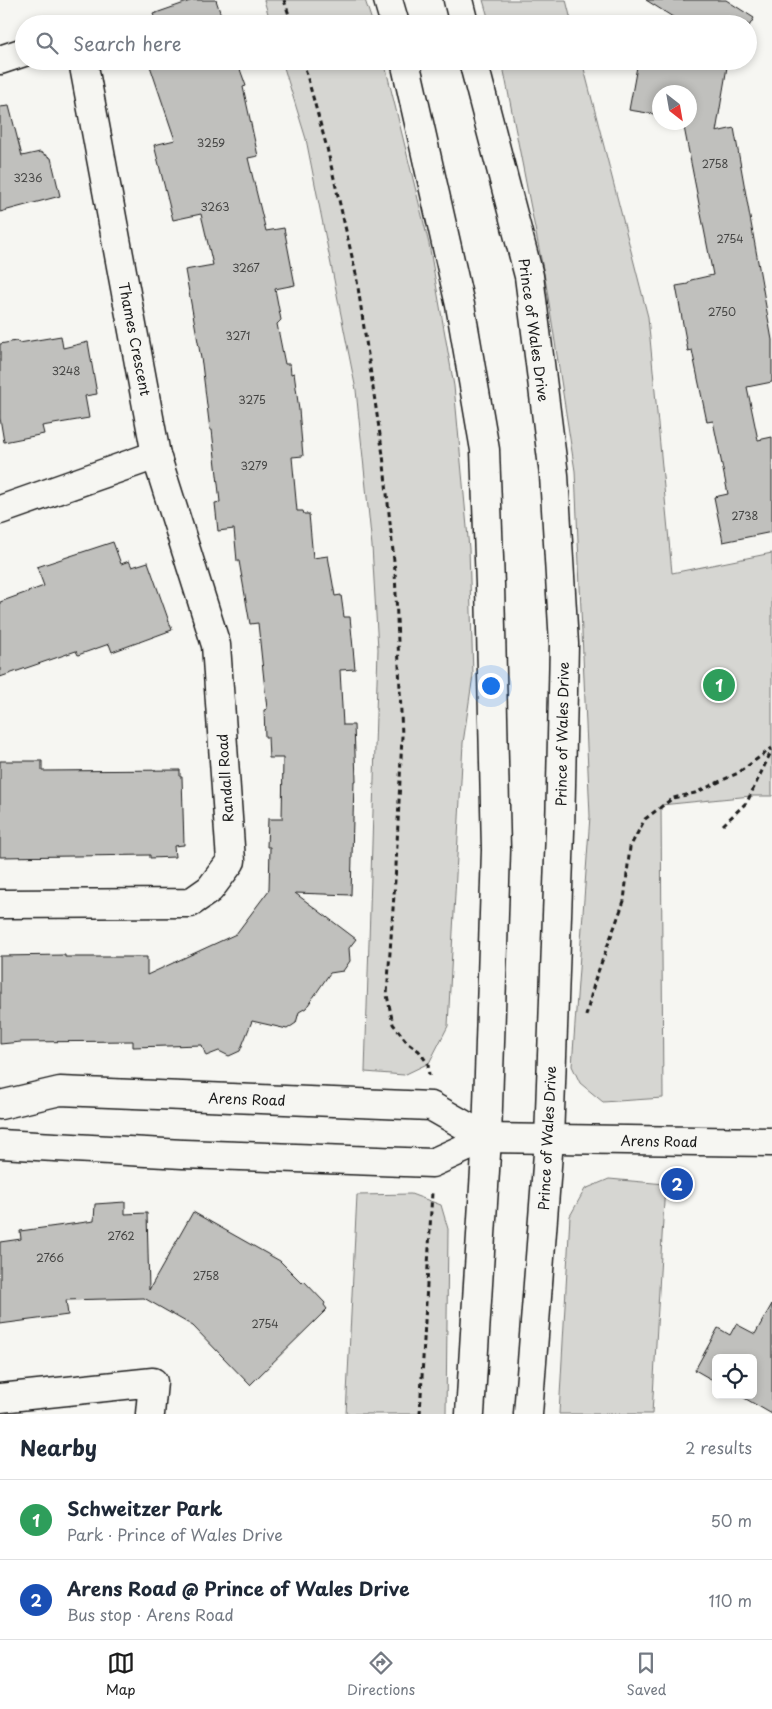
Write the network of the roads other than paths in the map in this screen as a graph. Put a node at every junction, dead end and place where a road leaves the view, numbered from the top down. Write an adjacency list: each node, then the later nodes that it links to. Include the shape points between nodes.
1 (388, 0): 3 (main road)
2 (458, 0): 4 (main road)
3 (392, 15)
4 (462, 15)
5 (15, 55): 6 (main road)
6 (0, 60)
7 (85, 70): 10 (main road, Thames Crescent)
8 (407, 70): 14 (main road, via 460,305 485,450 496,850)
9 (476, 70): 15 (main road, Prince of Wales Drive, via 529,276 554,475 564,644)
10 (156, 455): 11 (main road); 12 (main road, Randall Road, via 216,645 231,861 210,889 190,904)
11 (0, 510)
12 (0, 904)
13 (0, 1105): 14 (main road, Arens Road, via 60,1091 431,1106)
14 (487, 1138): 15 (main road, Arens Road); 17 (main road, Arens Road, via 432,1163); 20 (main road)
15 (549, 1140): 16 (main road, Arens Road); 21 (main road, Prince of Wales Drive)
16 (772, 1142)
17 (0, 1144)
18 (0, 1398): 19 (main road, via 153,1382)
19 (150, 1414)
20 (470, 1414)
21 (528, 1414)

